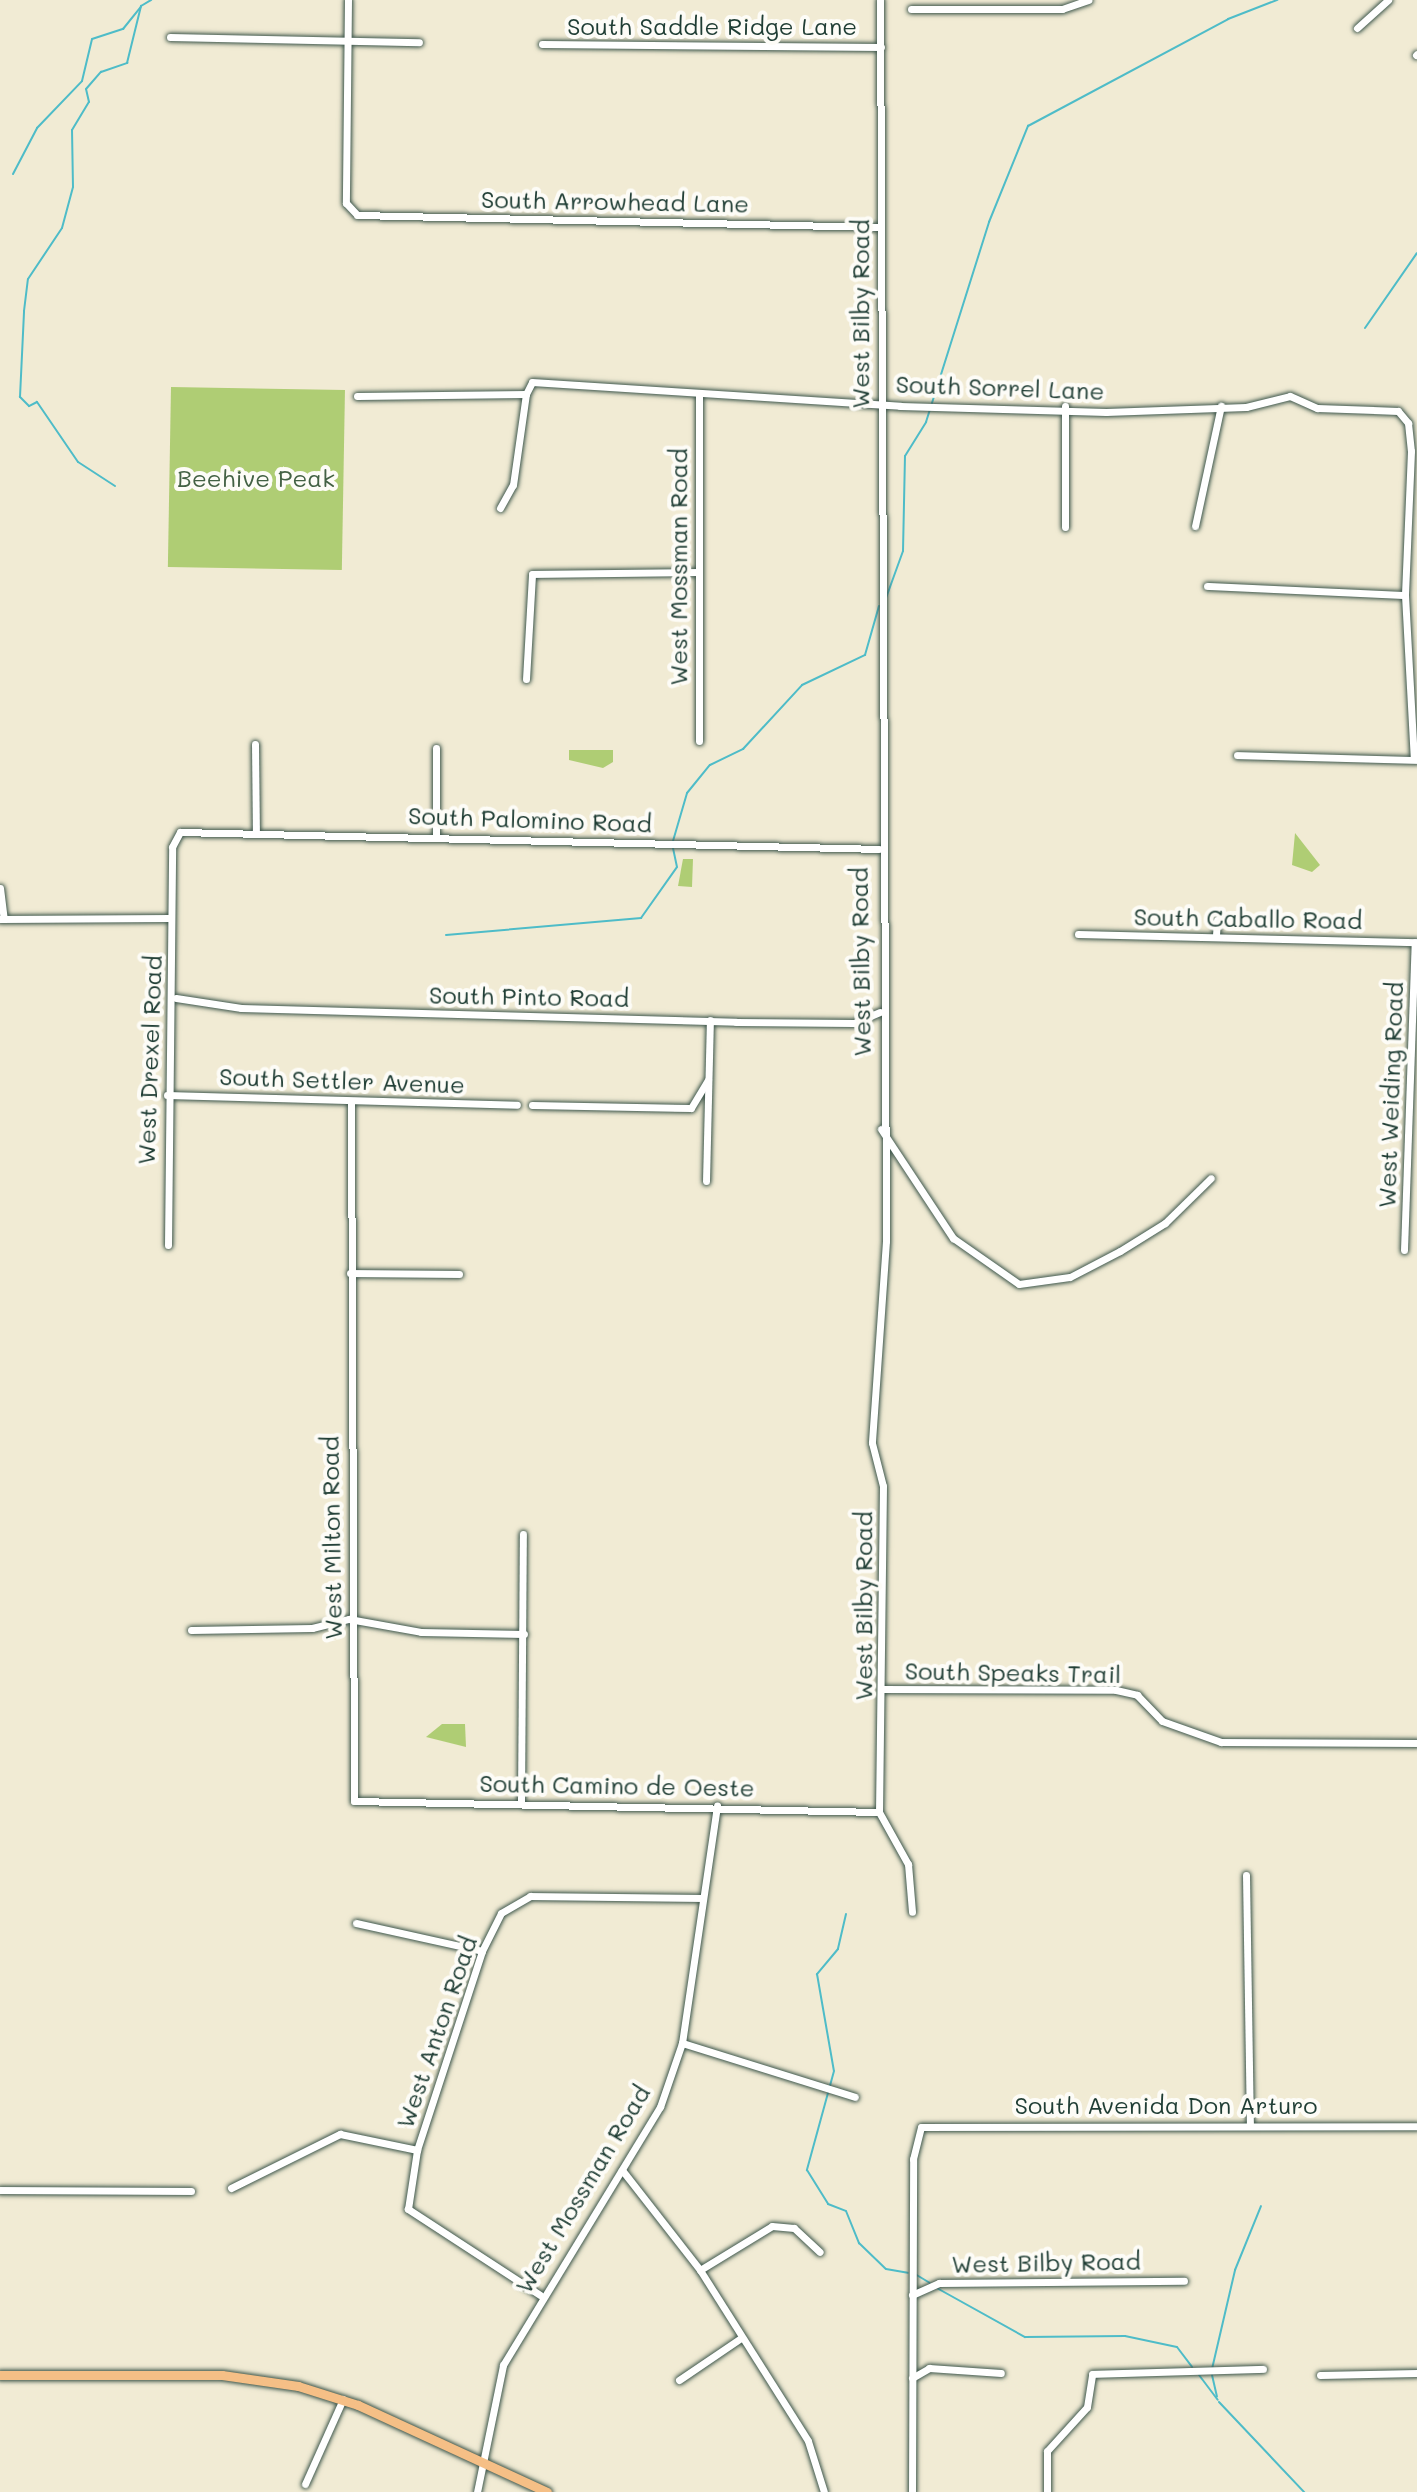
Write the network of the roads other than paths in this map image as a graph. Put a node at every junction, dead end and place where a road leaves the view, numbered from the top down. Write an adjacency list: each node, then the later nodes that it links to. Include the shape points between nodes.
1 (348, 0): 11 (street)
2 (880, 0): 14 (street, West Bilby Road)
3 (930, 0): 8 (street)
4 (1088, 0): 6 (street, via 1062,9)
5 (1388, 0): 9 (street)
6 (1007, 4): 8 (street)
7 (911, 9): 8 (street)
8 (930, 10)
9 (1357, 28)
10 (170, 37): 11 (street)
11 (347, 41): 12 (street); 15 (street, South Arrowhead Lane, via 350,212)
12 (419, 42)
13 (542, 44): 14 (street, South Saddle Ridge Lane)
14 (881, 47): 15 (street, West Bilby Road)
15 (879, 227): 19 (street, West Bilby Road)
16 (699, 393): 17 (street, South Sorrel Lane, via 532,382); 19 (street, South Sorrel Lane); 25 (street, West Mossman Road)
17 (526, 394): 18 (street, South Sorrel Lane); 22 (street, via 513,485)
18 (357, 396)
19 (879, 402): 20 (street, South Sorrel Lane); 37 (street, West Bilby Road)
20 (1065, 406): 21 (street, South Sorrel Lane, via 1106,412); 24 (street)
21 (1221, 406): 23 (street); 27 (street, South Sorrel Lane, via 1257,406 1290,396 1317,408 1404,414 1412,508)
22 (500, 508)
23 (1195, 526)
24 (1065, 527)
25 (696, 572): 28 (street, via 532,574); 29 (street, West Mossman Road)
26 (1207, 586): 27 (street)
27 (1405, 595): 33 (street)
28 (526, 679)
29 (699, 741)
30 (255, 744): 35 (street)
31 (436, 748): 36 (street)
32 (1238, 756): 33 (street)
33 (1416, 759)
34 (180, 832): 35 (street, South Palomino Road); 39 (street, West Drexel Road, via 172,847)
35 (256, 833): 36 (street, South Palomino Road)
36 (436, 837): 37 (street, South Palomino Road)
37 (879, 849): 46 (street, West Bilby Road)
38 (0, 888): 40 (street)
39 (171, 918): 40 (street); 45 (street, West Drexel Road)
40 (2, 919)
41 (1217, 920): 43 (street)
42 (1078, 934): 43 (street, South Caballo Road)
43 (1216, 935): 44 (street, South Caballo Road)
44 (1416, 942): 57 (street, West Weiding Road)
45 (176, 998): 47 (street, South Pinto Road, via 241,1008); 49 (street, West Drexel Road)
46 (880, 1012): 47 (street, South Pinto Road, via 854,1023); 53 (street, West Bilby Road)
47 (710, 1020): 48 (street)
48 (708, 1080): 52 (street, via 691,1108); 55 (street)
49 (167, 1095): 50 (street, South Settler Avenue); 56 (street, West Drexel Road)
50 (351, 1102): 51 (street, South Settler Avenue); 58 (street, West Milton Road)
51 (517, 1105)
52 (532, 1105)
53 (881, 1129): 54 (street, via 953,1238 1019,1284 1070,1277 1120,1251 1165,1223); 64 (street, West Bilby Road, via 885,1301 872,1371 872,1443 883,1486)
54 (1211, 1178)
55 (706, 1181)
56 (168, 1245)
57 (1404, 1250)
58 (350, 1273): 59 (street); 61 (street, West Milton Road)
59 (459, 1274)
60 (523, 1534): 63 (street)
61 (349, 1619): 62 (street, via 312,1628); 63 (street, via 421,1632); 66 (street, West Milton Road)
62 (191, 1630)
63 (524, 1634): 67 (street)
64 (882, 1689): 65 (street, South Speaks Trail, via 1116,1690 1137,1695 1162,1721 1221,1742); 69 (street, West Bilby Road)
65 (1417, 1743)
66 (354, 1801): 67 (street, South Camino de Oeste)
67 (521, 1802): 68 (street, South Camino de Oeste)
68 (717, 1806): 69 (street, South Camino de Oeste); 71 (street, West Mossman Road)
69 (879, 1812): 72 (street, via 908,1864)
70 (1246, 1875): 77 (street)
71 (700, 1898): 74 (street, West Anton Road, via 530,1896 501,1913); 75 (street, West Mossman Road)
72 (912, 1912)
73 (356, 1923): 74 (street)
74 (482, 1951): 79 (street, West Anton Road)
75 (682, 2043): 76 (street); 80 (street, West Mossman Road, via 660,2107)
76 (855, 2097)
77 (1250, 2126): 78 (street, South Avenida Don Arturo); 88 (street, South Avenida Don Arturo, via 934,2123 917,2130)
78 (1417, 2126)
79 (417, 2150): 81 (street, via 340,2134); 87 (street, West Anton Road, via 406,2194 417,2221)
80 (622, 2170): 85 (street); 87 (street, West Mossman Road)
81 (231, 2188)
82 (0, 2190): 83 (street)
83 (191, 2191)
84 (820, 2252): 85 (street, via 794,2228 772,2226)
85 (700, 2270): 89 (street)
86 (1184, 2281): 88 (street, West Bilby Road, via 939,2283)
87 (540, 2295): 98 (street, West Mossman Road, via 503,2365)
88 (912, 2295): 95 (street)
89 (741, 2338): 96 (street); 102 (street, via 808,2441)
90 (1263, 2369): 104 (street, via 1092,2374 1087,2407 1047,2451)
91 (1001, 2373): 95 (street, via 929,2368)
92 (1417, 2373): 94 (street)
93 (0, 2375): 97 (main road, via 231,2376)
94 (1320, 2375)
95 (912, 2378): 103 (street)
96 (679, 2380)
97 (343, 2399): 98 (main road); 99 (street)
98 (483, 2462): 100 (street, West Mossman Road); 101 (main road)
99 (305, 2484)
100 (477, 2492)
101 (547, 2492)
102 (824, 2492)
103 (912, 2492)
104 (1047, 2492)

